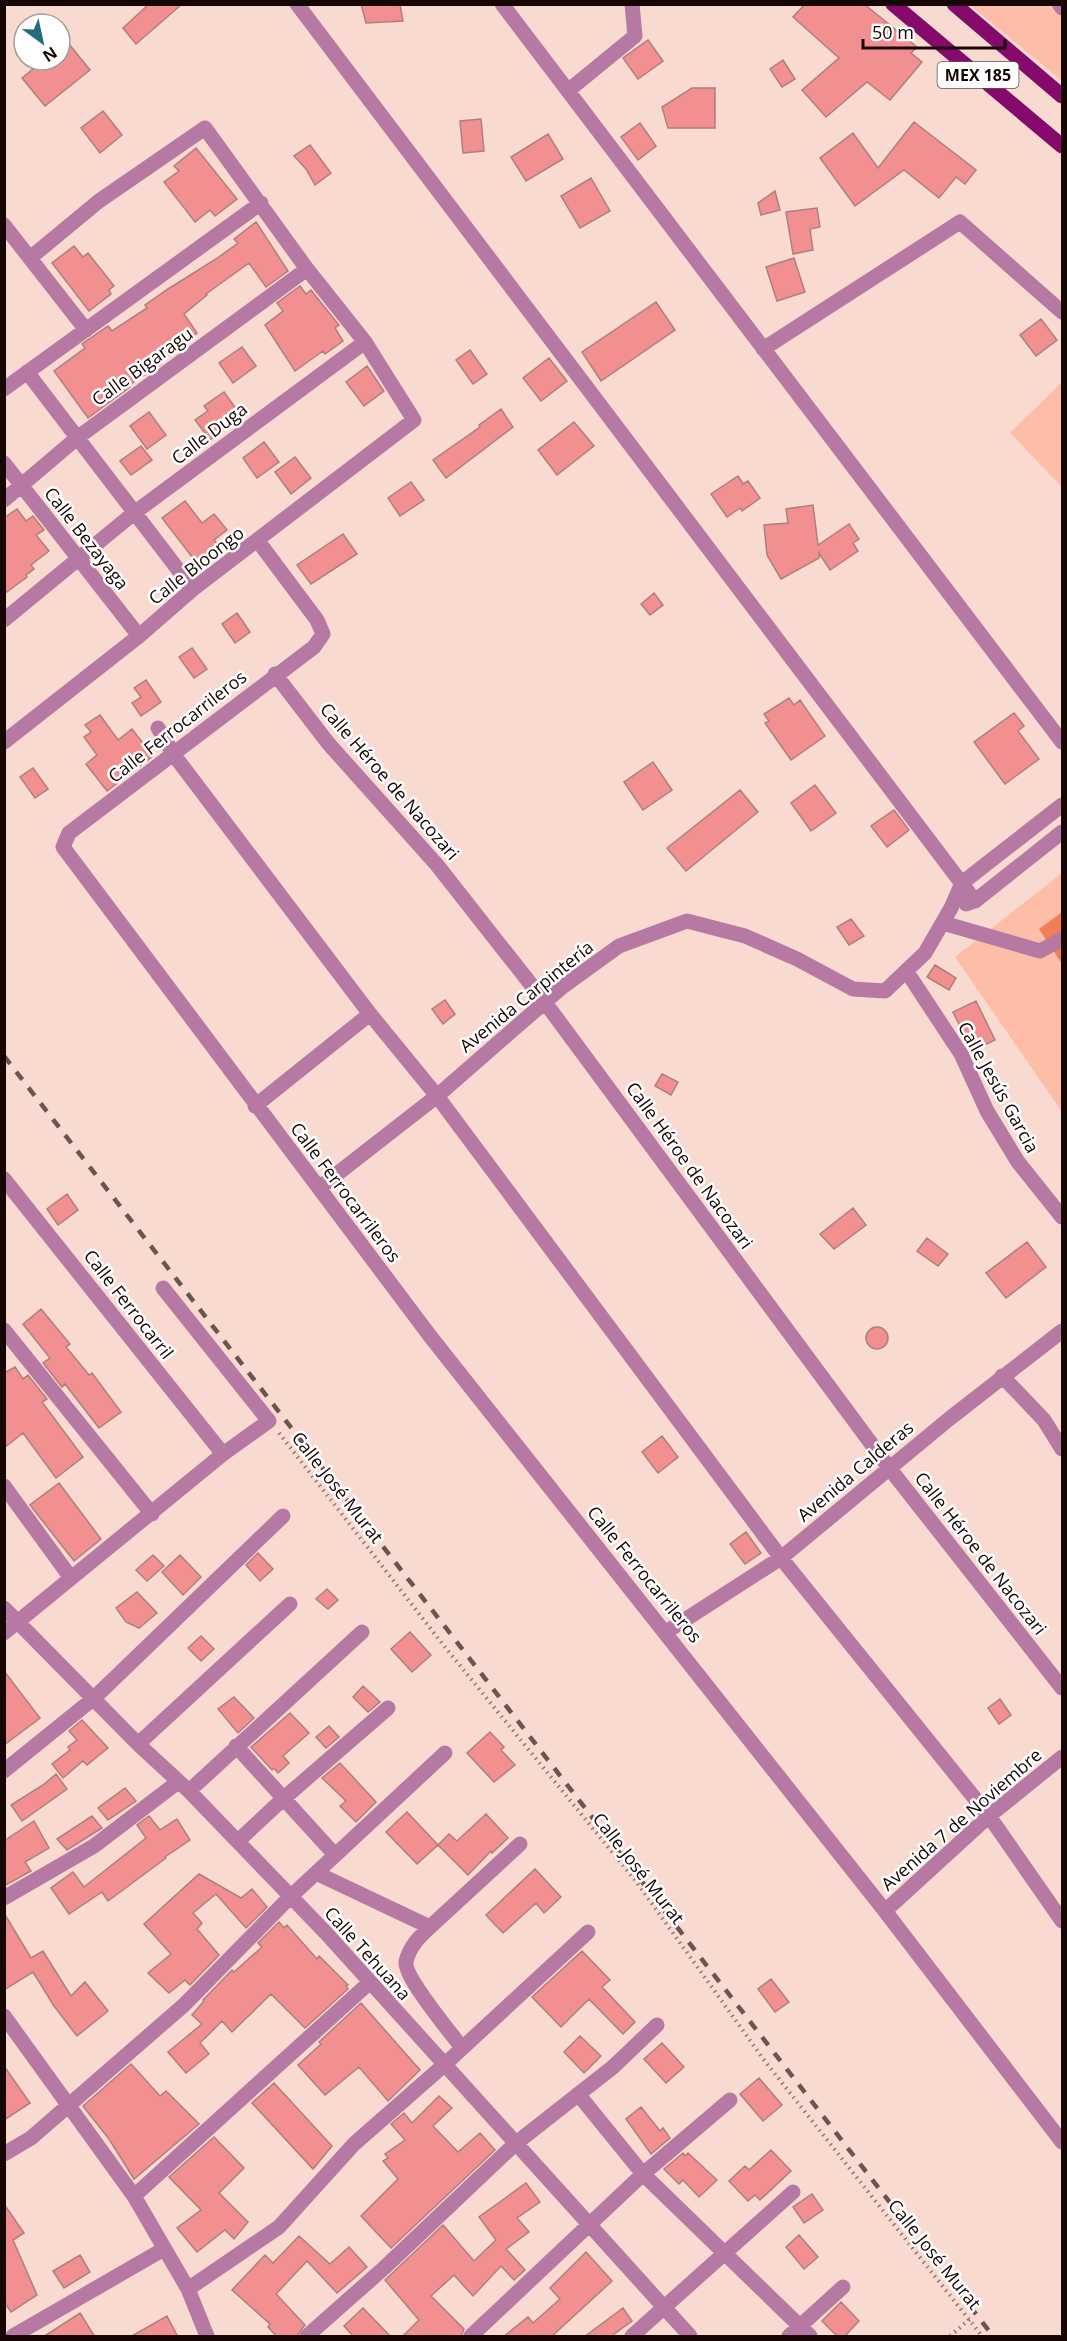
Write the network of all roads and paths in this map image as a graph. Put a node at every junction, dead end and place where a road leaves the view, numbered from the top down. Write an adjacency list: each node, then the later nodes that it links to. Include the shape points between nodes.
1 (297, 4): 38 (street)
2 (502, 4): 8 (street)
3 (632, 4): 8 (street, via 635,36)
4 (894, 4): 10 (main road, MEX 185)
5 (954, 4): 9 (main road, MEX 185)
6 (1059, 4): 7 (street)
7 (1062, 8)
8 (569, 90): 18 (street)
9 (1062, 96)
10 (1062, 146)
11 (261, 203): 13 (street, via 205,128 99,201); 14 (street); 16 (street)
12 (6, 232): 13 (street)
13 (30, 258): 16 (street)
14 (307, 269): 17 (street); 21 (street, Calle Bigaragu)
15 (1062, 312): 18 (street, via 960,222)
16 (86, 330): 19 (street)
17 (365, 342): 25 (street, Calle Duga); 26 (street, Calle Bloongo, via 414,420)
18 (763, 349): 34 (street)
19 (27, 372): 20 (street); 21 (street)
20 (4, 389)
21 (77, 438): 23 (street, Calle Bigaragu); 25 (street)
22 (4, 463): 23 (street, Calle Bezayaga)
23 (22, 486): 24 (street, Calle Bigaragu); 27 (street, Calle Bezayaga)
24 (4, 500)
25 (134, 513): 27 (street, Calle Duga); 28 (street)
26 (258, 541): 28 (street, Calle Bloongo); 31 (street, Calle Ferrocarrileros, via 323,633 314,646)
27 (78, 558): 29 (street, Calle Duga); 30 (street, Calle Bezayaga)
28 (193, 589): 30 (street, Calle Bloongo)
29 (4, 620)
30 (139, 636): 33 (street, Calle Bloongo)
31 (275, 674): 35 (street, Calle Ferrocarrileros); 44 (street, Calle Héroe de Nacozari, via 328,743 437,865)
32 (158, 728): 35 (street)
33 (4, 742)
34 (1062, 742)
35 (174, 755): 45 (street); 47 (street, Calle Ferrocarrileros, via 69,832 63,847)
36 (1062, 805): 38 (street)
37 (1062, 832): 39 (street)
38 (962, 884): 39 (street); 40 (street)
39 (975, 901): 40 (street)
40 (951, 908): 41 (street)
41 (943, 923): 42 (street, via 1040,951); 43 (street, via 926,952)
42 (1062, 939)
43 (907, 972): 44 (street, Avenida Carpintería, via 885,991 853,989 745,936 687,921 619,946); 50 (street, Calle Jesús Garcia, via 961,1054 987,1112 1018,1162)
44 (544, 1001): 46 (street, Avenida Carpintería); 58 (street, Calle Héroe de Nacozari)
45 (370, 1014): 46 (street); 47 (street)
46 (437, 1096): 49 (street, Avenida Carpintería); 62 (street)
47 (255, 1106): 49 (street, Calle Ferrocarrileros)
48 (4, 1179): 57 (street, Calle Ferrocarril)
49 (319, 1188): 68 (street, Calle Ferrocarrileros, via 430,1336)
50 (1062, 1217)
51 (163, 1288): 55 (street)
52 (4, 1330): 60 (street)
53 (1062, 1331): 54 (street, Avenida Calderas)
54 (1002, 1376): 56 (street, via 1044,1420); 58 (street, Avenida Calderas)
55 (269, 1421): 57 (street); 111 (path, Calle José Murat, via 444,1646 635,1880 764,2060)
56 (1062, 1449)
57 (223, 1454): 60 (street)
58 (890, 1469): 62 (street, Avenida Calderas); 70 (street, Calle Héroe de Nacozari)
59 (4, 1486): 63 (street)
60 (152, 1514): 63 (street)
61 (283, 1516): 71 (street)
62 (781, 1558): 68 (street, Avenida Calderas); 80 (street)
63 (72, 1578): 66 (street)
64 (290, 1604): 73 (street)
65 (4, 1608): 66 (street, Calle Tehuana)
66 (19, 1622): 69 (street); 71 (street, Calle Tehuana)
67 (362, 1632): 74 (street)
68 (666, 1632): 87 (street, Calle Ferrocarrileros)
69 (4, 1633)
70 (1062, 1688)
71 (93, 1699): 73 (street, Calle Tehuana); 77 (street)
72 (388, 1707): 79 (street)
73 (138, 1744): 78 (street, Calle Tehuana)
74 (236, 1746): 78 (street); 79 (street)
75 (445, 1753): 83 (street)
76 (1062, 1757): 80 (street, Avenida 7 de Noviembre)
77 (4, 1771)
78 (184, 1786): 81 (street, Calle Tehuana); 86 (street, via 94,1846)
79 (282, 1799): 81 (street); 83 (street)
80 (989, 1816): 87 (street, Avenida 7 de Noviembre); 88 (street)
81 (238, 1841): 85 (street, Calle Tehuana)
82 (520, 1844): 89 (street)
83 (335, 1855): 84 (street)
84 (316, 1874): 85 (street); 89 (street)
85 (290, 1897): 91 (street, Calle Tehuana); 98 (street, via 184,2005)
86 (4, 1898)
87 (885, 1911): 99 (street, Calle Ferrocarrileros)
88 (1062, 1922)
89 (430, 1927): 94 (street, via 416,1939 406,1963 410,1977)
90 (588, 1932): 94 (street)
91 (369, 1983): 95 (street, Calle Tehuana); 104 (street)
92 (4, 2016): 98 (street)
93 (657, 2025): 96 (street)
94 (462, 2048): 95 (street)
95 (444, 2065): 100 (street, Calle Tehuana); 109 (street, via 354,2144 279,2228)
96 (578, 2094): 100 (street); 102 (street)
97 (730, 2100): 102 (street)
98 (69, 2107): 101 (street); 104 (street)
99 (1062, 2142)
100 (515, 2144): 105 (street, Calle Tehuana); 115 (street)
101 (4, 2154)
102 (643, 2174): 105 (street); 107 (street)
103 (793, 2192): 107 (street)
104 (134, 2196): 106 (street)
105 (588, 2225): 110 (street, Calle Tehuana); 116 (street)
106 (164, 2249): 109 (street); 113 (street)
107 (723, 2253): 110 (street); 112 (street)
108 (843, 2287): 112 (street)
109 (188, 2289): 114 (street)
110 (662, 2308): 117 (street); 118 (street, Calle Tehuana)
111 (970, 2319): 119 (path); 120 (path, Calle José Murat)
112 (800, 2333)
113 (13, 2337)
114 (207, 2337)
115 (307, 2337)
116 (471, 2337)
117 (632, 2337)
118 (690, 2337)
119 (950, 2337)
120 (982, 2337)

